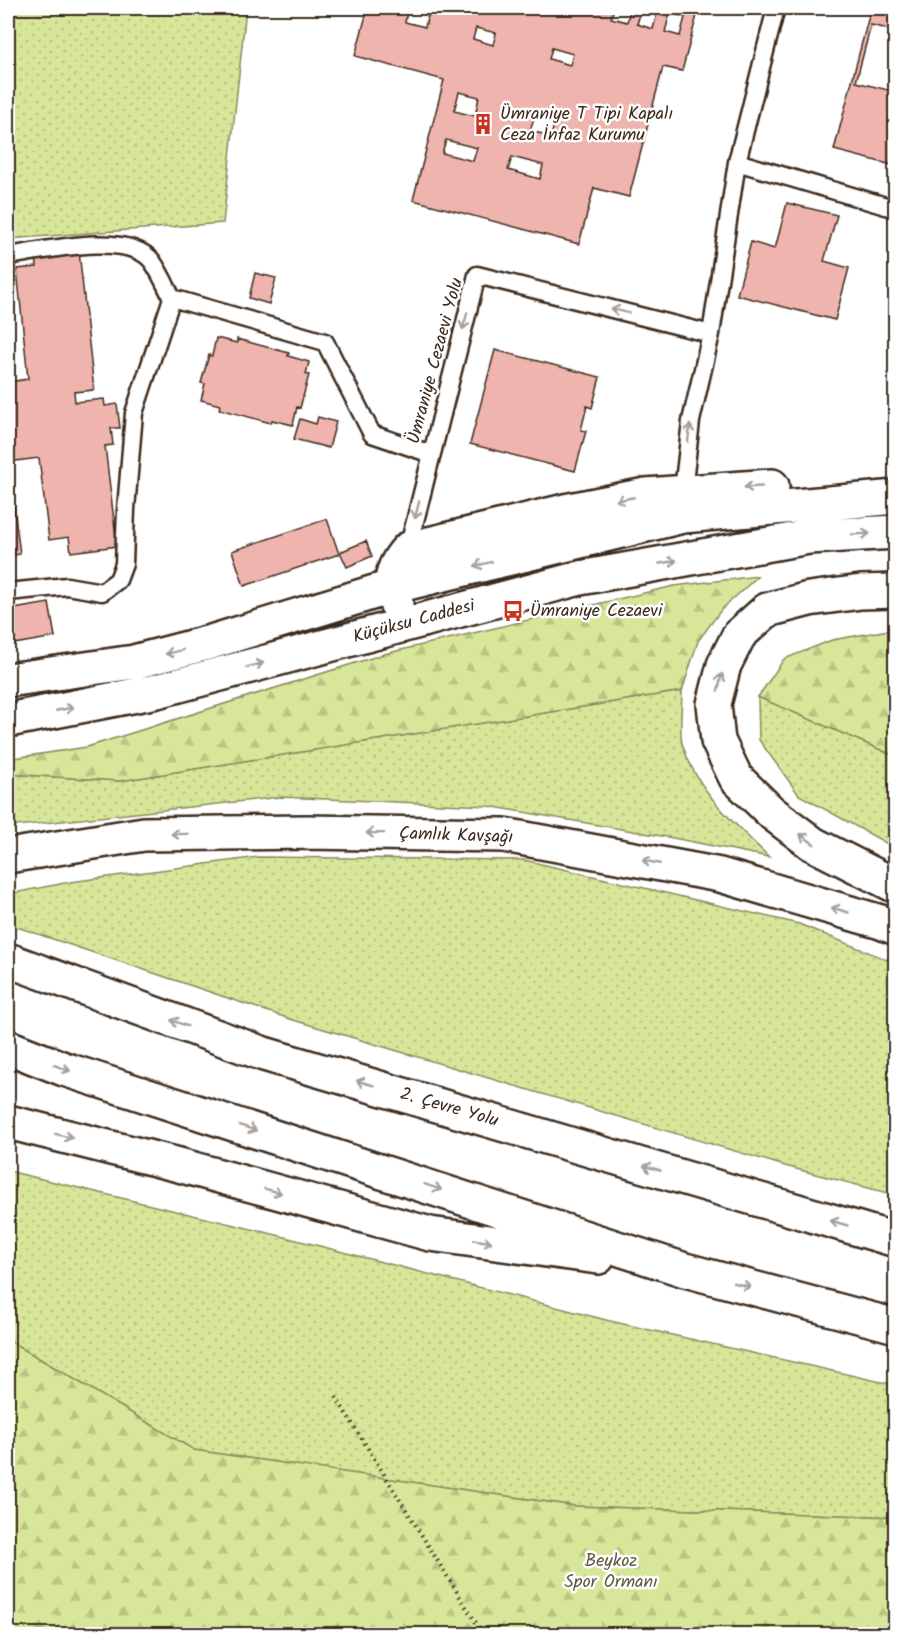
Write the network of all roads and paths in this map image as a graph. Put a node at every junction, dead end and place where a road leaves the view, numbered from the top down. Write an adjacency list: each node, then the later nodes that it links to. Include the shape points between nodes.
1 (776, 8): 2 (lane)
2 (738, 162): 3 (lane); 6 (lane)
3 (896, 209)
4 (8, 256): 5 (lane, via 115,244 137,250 151,260)
5 (172, 298): 7 (lane, via 325,342 372,434); 15 (lane, via 134,413 124,564 118,580 102,592 67,586)
6 (711, 334): 7 (lane, Ümraniye Cezaevi Yolu, one-way to 7, via 477,275); 10 (lane, one-way to 6, via 691,421)
7 (431, 454): 12 (lane, Ümraniye Cezaevi Yolu, one-way to 12)
8 (896, 479): 10 (main road, one-way to 10)
9 (896, 497): 10 (main road)
10 (693, 503): 12 (main road, one-way to 12, via 646,495); 13 (main road, one-way to 13, via 683,516); 16 (main road, via 698,528 684,536 527,572)
11 (896, 532): 16 (main road, Küçüksu Caddesi, one-way to 11, via 580,578 809,537)
12 (408, 549): 13 (main road, via 392,573)
13 (391, 587): 17 (main road, via 403,614); 18 (main road, one-way to 18, via 134,662)
14 (896, 591): 21 (main road, one-way to 14, via 813,844 772,813 736,778 718,741 714,704 724,664 739,635 767,610 809,599)
15 (8, 592)
16 (503, 598): 17 (main road, Küçüksu Caddesi)
17 (414, 622): 19 (main road, Küçüksu Caddesi, one-way to 17, via 157,691)
18 (8, 680)
19 (8, 720)
20 (8, 856): 22 (main road, Çamlık Kavşağı, one-way to 20, via 720,875 504,835 144,834)
21 (896, 886)
22 (896, 928)
23 (8, 960): 26 (main road, 2. Çevre Yolu, one-way to 23, via 264,1054)
24 (8, 1047): 27 (main road, one-way to 27, via 64,1069)
25 (8, 1122): 27 (main road, one-way to 27, via 430,1234)
26 (896, 1240)
27 (685, 1270): 28 (main road, one-way to 28)
28 (896, 1326)
29 (336, 1397): 30 (path)
30 (483, 1635)

